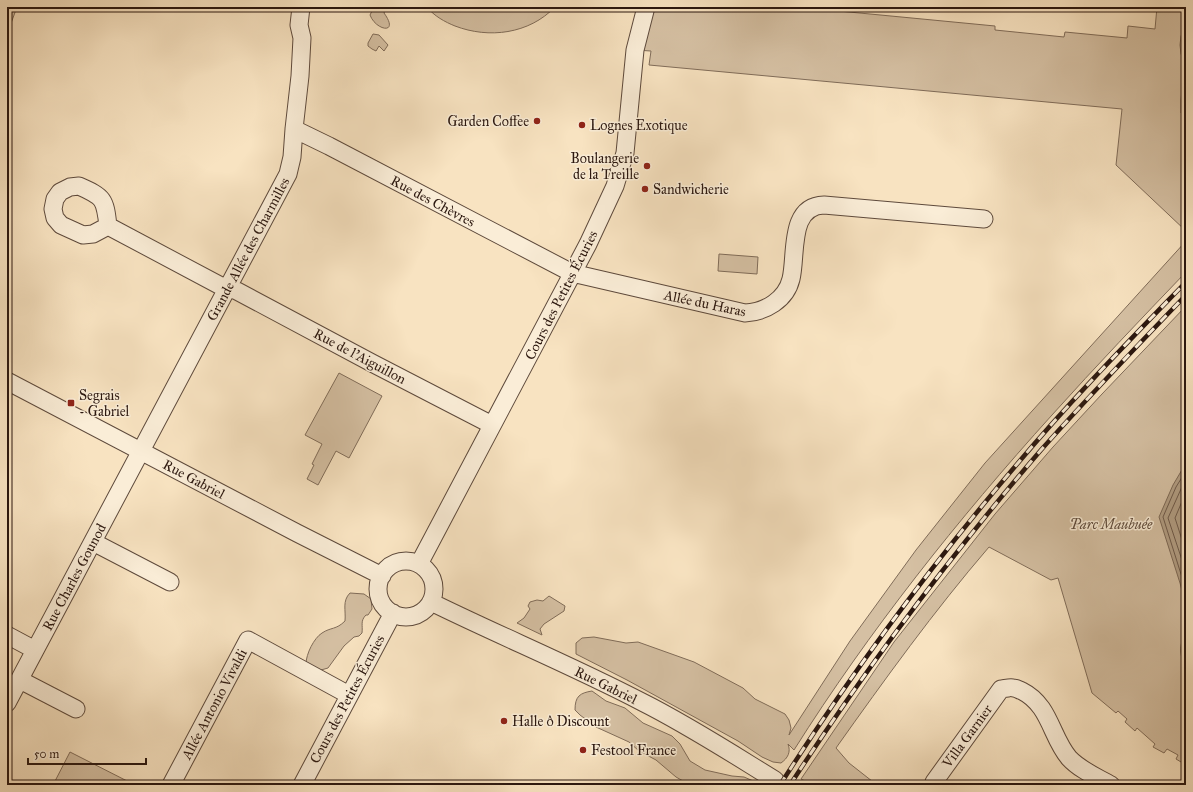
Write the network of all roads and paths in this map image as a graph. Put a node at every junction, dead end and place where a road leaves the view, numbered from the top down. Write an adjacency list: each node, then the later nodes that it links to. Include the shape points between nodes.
1 (301, 7): 3 (street, Grande Allée des Charmilles, via 301,61)
2 (646, 7): 6 (street, Cours des Petites Écuries, via 636,50 627,137 620,171 602,215)
3 (294, 129): 6 (street, Rue des Chèvres); 7 (street, Grande Allée des Charmilles, via 288,174)
4 (984, 219): 6 (street, Allée du Haras, via 824,205 813,207 798,223 789,284 774,304 752,313)
5 (108, 226): 7 (street, Rue de l'Aiguillon)
6 (572, 273): 9 (street, Cours des Petites Écuries)
7 (228, 288): 9 (street, Rue de l'Aiguillon); 10 (street, Grande Allée des Charmilles)
8 (7, 381): 10 (street, Rue Gabriel)
9 (492, 426): 12 (street, Cours des Petites Écuries)
10 (141, 451): 11 (street, Rue Charles Gounod); 13 (street, Rue Gabriel)
11 (93, 542): 14 (street); 18 (street, Rue Charles Gounod)
12 (419, 564): 13 (street, via 412,561 398,562 391,565); 15 (street, via 426,569 434,585)
13 (382, 576): 16 (street, via 379,584 381,601)
14 (170, 582)
15 (431, 602): 16 (street, via 414,615 401,616); 23 (street, Rue Gabriel, via 642,702 701,734)
16 (393, 613): 20 (street, Cours des Petites Écuries)
17 (7, 635): 18 (street)
18 (35, 650): 19 (street, Rue Charles Gounod)
19 (20, 680): 21 (street, Rue Charles Gounod); 22 (street)
20 (349, 695): 25 (street, Allée Antonio Vivaldi, via 248,640); 26 (street, Cours des Petites Écuries)
21 (7, 703)
22 (76, 709)
23 (775, 780)
24 (934, 782): 27 (street, Villa Garnier, via 1001,689 1013,688 1028,694 1040,706 1070,759 1083,770)
25 (171, 785)
26 (302, 785)
27 (1111, 785)

